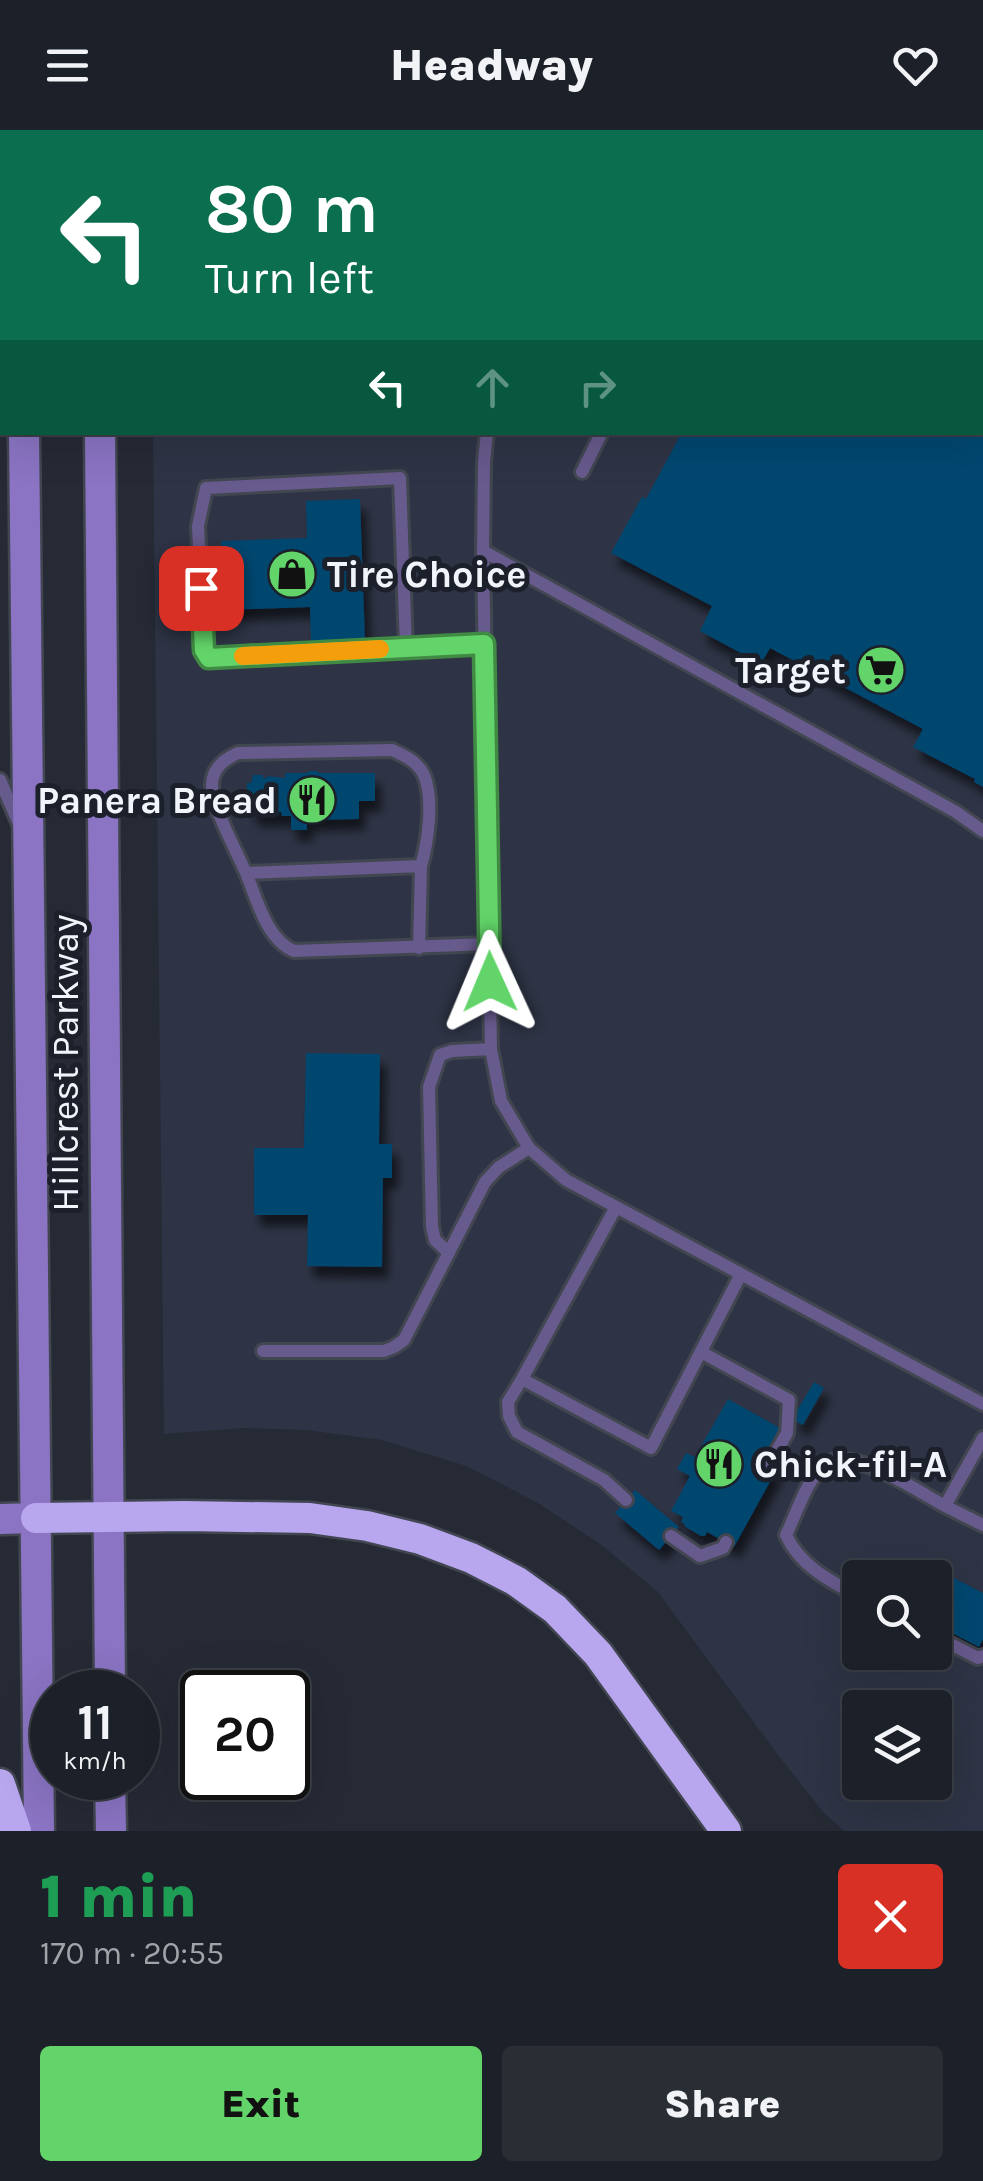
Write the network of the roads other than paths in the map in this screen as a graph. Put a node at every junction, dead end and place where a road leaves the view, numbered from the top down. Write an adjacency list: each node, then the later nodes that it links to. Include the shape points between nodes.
1 (24, 435): 11 (main road, Hillcrest Parkway)
2 (100, 435): 29 (main road, Hillcrest Parkway)
3 (487, 435): 6 (lane)
4 (600, 435): 5 (lane)
5 (582, 472)
6 (483, 551): 7 (lane); 10 (lane)
7 (484, 644): 8 (lane); 14 (lane)
8 (406, 648): 8 (lane, via 209,658 198,526 206,488 400,478)
9 (0, 780): 11 (lane)
10 (983, 831)
11 (29, 848): 30 (main road, Hillcrest Parkway)
12 (420, 866): 13 (lane); 13 (lane, via 428,843 427,793 424,776 407,756 392,750 238,753 224,758 211,784); 15 (lane)
13 (246, 873): 15 (lane, via 282,946)
14 (489, 944): 15 (lane); 16 (lane)
15 (419, 948)
16 (491, 1048): 17 (lane, via 501,1101); 19 (lane, via 440,1055 429,1087 432,1227)
17 (528, 1148): 18 (lane, via 566,1180); 19 (lane, via 485,1182)
18 (616, 1207): 20 (lane); 23 (lane)
19 (449, 1252): 21 (lane, via 394,1348)
20 (741, 1274): 22 (lane); 24 (lane)
21 (263, 1350)
22 (701, 1352): 23 (lane, via 651,1448); 26 (lane, via 788,1400 787,1433)
23 (522, 1378): 27 (lane, via 508,1402 517,1432 604,1480)
24 (983, 1404)
25 (983, 1438): 28 (lane)
26 (770, 1464)
27 (626, 1500)
28 (946, 1506): 32 (lane); 35 (lane, via 863,1462 840,1457 825,1464 786,1535 808,1566)
29 (108, 1517): 30 (highway); 38 (main road, Hillcrest Parkway); 44 (highway, via 310,1518 420,1539 471,1558 555,1610 598,1654)
30 (36, 1518): 31 (main road); 42 (main road, Hillcrest Parkway)
31 (0, 1519)
32 (983, 1525)
33 (672, 1536): 34 (lane, via 700,1556)
34 (726, 1542)
35 (842, 1586)
36 (952, 1645): 37 (lane)
37 (983, 1656)
38 (110, 1670)
39 (0, 1784): 41 (highway)
40 (110, 1800): 43 (main road)
41 (16, 1831)
42 (39, 1831)
43 (111, 1831)
44 (726, 1831)

